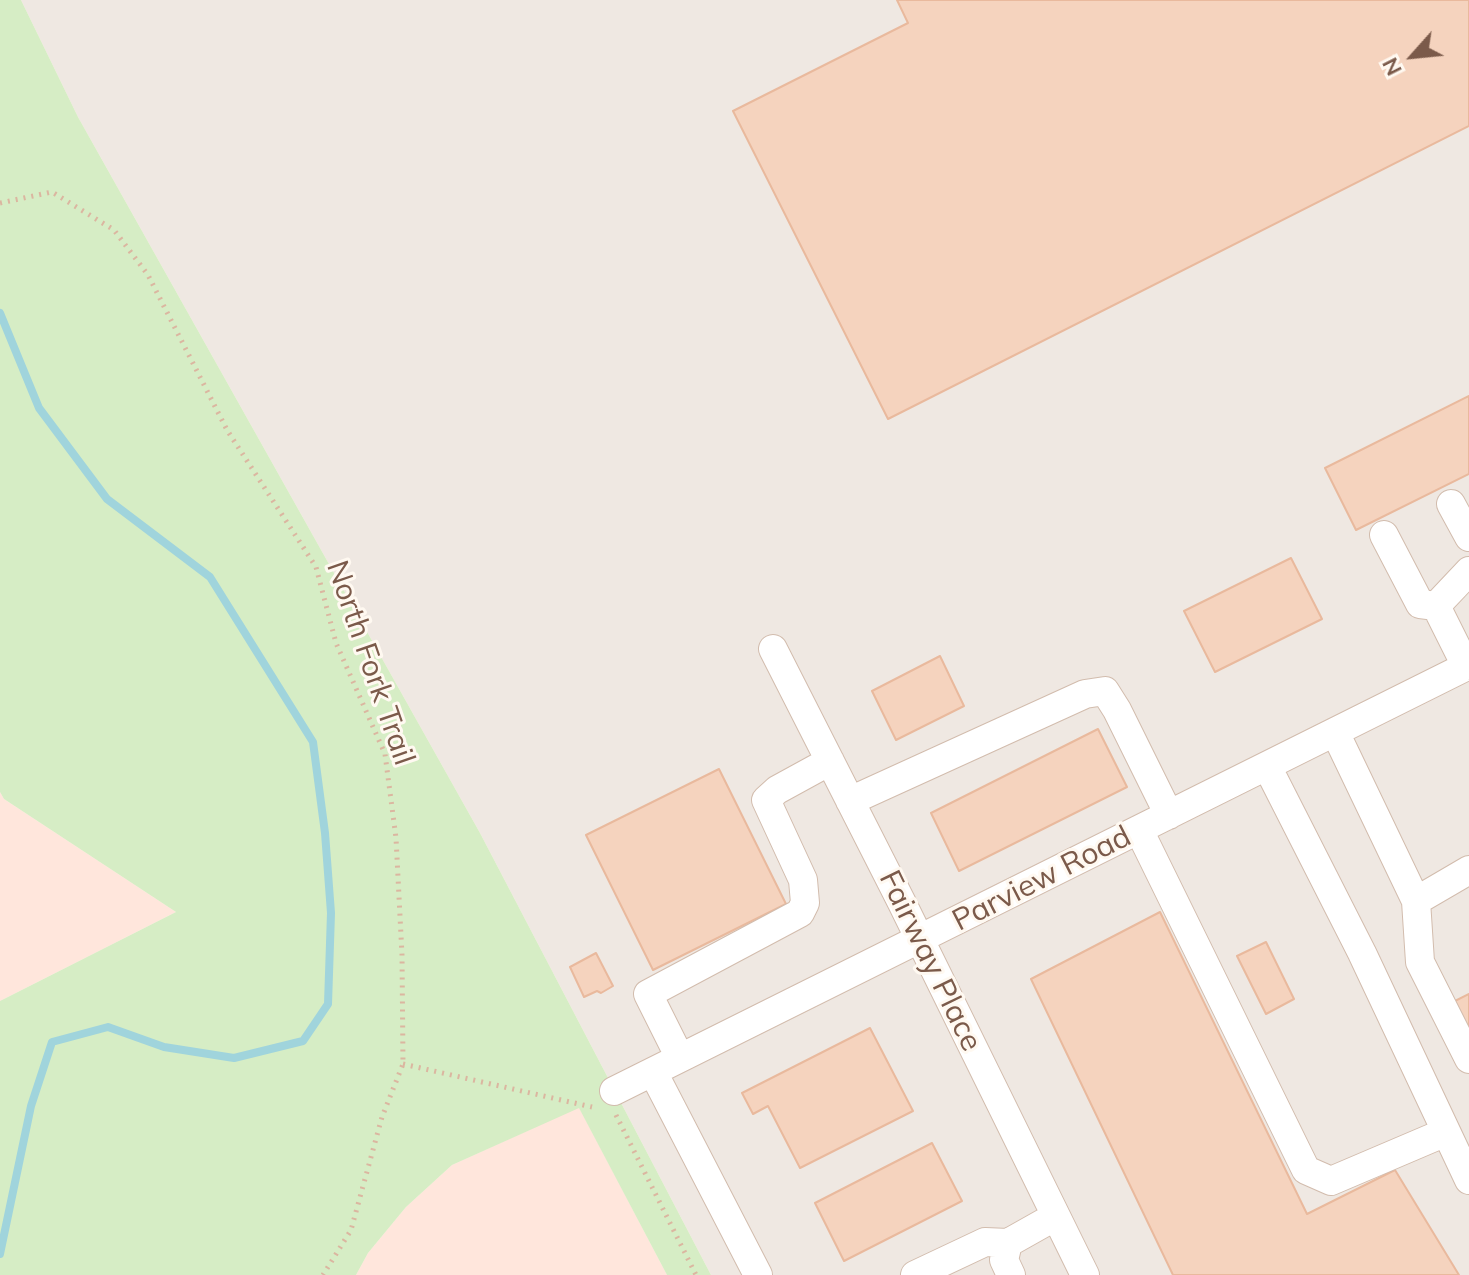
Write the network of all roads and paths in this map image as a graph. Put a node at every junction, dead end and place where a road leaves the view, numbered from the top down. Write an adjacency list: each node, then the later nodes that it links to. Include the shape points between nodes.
1 (0, 203): 20 (path, North Fork Trail, via 52,192 114,230 148,275 227,430 316,567 336,643 385,754 396,838)
2 (1451, 504): 4 (street)
3 (1384, 535): 6 (street, via 1420,604)
4 (1469, 537)
5 (1469, 571): 6 (street)
6 (1436, 606): 8 (street)
7 (773, 649): 10 (street, Fairway Place)
8 (1467, 666): 9 (street, Parview Road)
9 (1335, 732): 11 (street, Parview Road); 16 (street)
10 (830, 761): 12 (street, Fairway Place); 18 (street, via 766,800 803,880 805,903 800,913 648,994)
11 (1267, 766): 13 (street, Parview Road); 23 (street)
12 (850, 801): 13 (street, via 1085,694 1105,691); 17 (street, Fairway Place)
13 (1169, 815): 14 (street, Parview Road)
14 (1139, 830): 17 (street, Parview Road); 23 (street, via 1306,1170 1331,1181)
15 (1469, 870): 16 (street)
16 (1416, 901): 19 (street, via 1420,962)
17 (919, 940): 18 (street, Parview Road); 25 (street, Fairway Place)
18 (680, 1058): 21 (street, Parview Road)
19 (1469, 1059)
20 (403, 1064): 22 (path); 27 (path, North Fork Trail, via 382,1117 351,1230)
21 (653, 1072): 22 (street, Parview Road); 29 (street)
22 (609, 1104): 28 (path)
23 (1446, 1132): 24 (street)
24 (1469, 1180)
25 (1056, 1216): 26 (street); 32 (street, Fairway Place)
26 (1008, 1243): 30 (street, via 985,1242); 31 (street, via 1004,1260)
27 (323, 1275)
28 (696, 1275)
29 (758, 1275)
30 (915, 1275)
31 (1011, 1275)
32 (1085, 1275)

